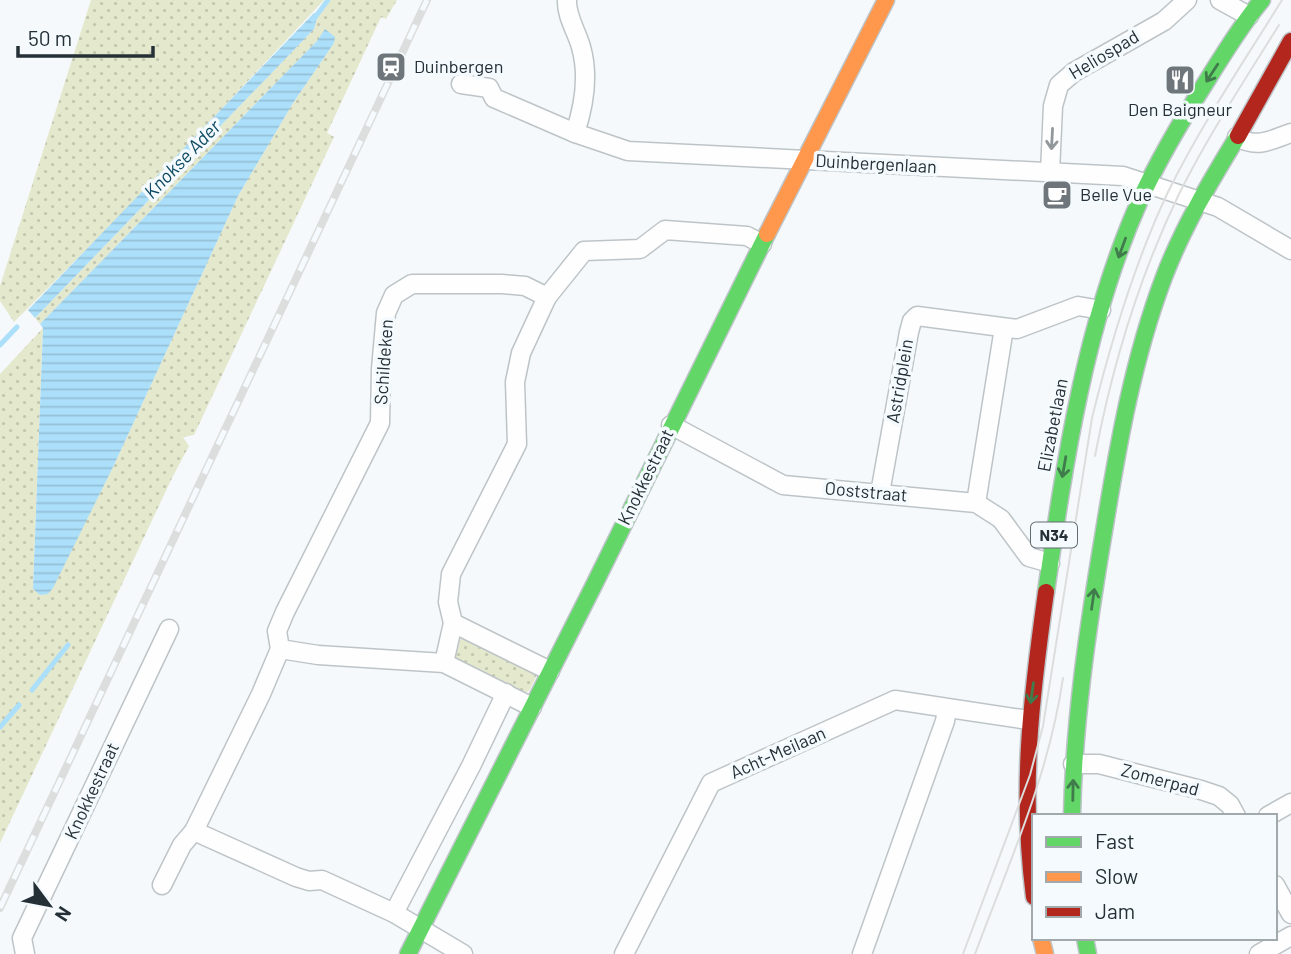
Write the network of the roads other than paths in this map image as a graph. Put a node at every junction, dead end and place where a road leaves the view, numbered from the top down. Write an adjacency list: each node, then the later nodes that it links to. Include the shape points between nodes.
1 (567, 0): 10 (street, via 586,80)
2 (886, 0): 12 (main road, Knokkestraat)
3 (1187, 0): 13 (street, Heliospad, one-way to 13, via 1164,21 1059,85 1053,106)
4 (1220, 0): 6 (street)
5 (1262, 0): 6 (main road, Elizabetlaan / N34)
6 (1248, 16): 14 (main road, Elizabetlaan / N34, one-way to 14)
7 (1291, 41): 11 (main road, N34)
8 (461, 84): 10 (street, Duinbergenlaan, via 489,88 494,98)
9 (1291, 132): 11 (street, via 1260,144)
10 (575, 133): 12 (street, Duinbergenlaan, via 628,151)
11 (1237, 136): 15 (main road, N34)
12 (804, 161): 13 (street, Duinbergenlaan); 16 (main road, Knokkestraat)
13 (1050, 172): 14 (street, Duinbergenlaan, via 1123,176)
14 (1148, 185): 15 (street, Duinbergenlaan); 19 (main road, Elizabetlaan / N34, one-way to 19)
15 (1200, 200): 17 (street, Duinbergenlaan); 34 (main road, N34, one-way to 15, via 1083,666 1135,365 1179,243)
16 (762, 244): 18 (street, via 747,236 665,230 640,249 584,251); 21 (main road, Knokkestraat)
17 (1291, 250)
18 (547, 297): 25 (street, via 521,353 515,382 517,444 450,574 448,603); 27 (street, Schildeken, via 525,286 502,284 412,284 394,295 386,313 380,423 285,612 277,631)
19 (1101, 310): 20 (street, Astridplein, via 1078,306 1017,330); 24 (main road, Elizabetlaan / N34, one-way to 24, via 1075,407)
20 (1004, 328): 22 (street, Astridplein, via 917,316 912,321); 23 (street)
21 (671, 425): 22 (street, Ooststraat, via 783,485); 29 (main road, Knokkestraat)
22 (880, 494): 23 (street, Ooststraat)
23 (976, 503): 24 (street, via 1000,519 1029,557)
24 (1050, 563): 33 (main road, Elizabetlaan / N34, one-way to 33)
25 (453, 623): 28 (street); 29 (street)
26 (169, 629): 47 (street, Knokkestraat, via 22,938)
27 (280, 649): 28 (street); 39 (street, Schildeken)
28 (444, 663): 30 (street)
29 (550, 671): 31 (main road, Knokkestraat)
30 (506, 693): 31 (street); 43 (street)
31 (532, 707): 45 (main road, Knokkestraat)
32 (947, 709): 33 (street, Acht-Meilaan); 50 (street, Acht-Meilaan, via 895,700 710,783); 51 (street)
33 (1028, 720): 40 (main road, Elizabetlaan / N34, via 1025,822)
34 (1073, 764): 36 (main road, N34, one-way to 34); 37 (street, Zomerpad, via 1099,764 1201,790 1219,796)
35 (1291, 803): 38 (street)
36 (1072, 814)
37 (1235, 814)
38 (1272, 814)
39 (194, 831): 41 (street, Schildeken); 43 (street, via 296,877 322,880)
40 (1032, 880)
41 (162, 885)
42 (1277, 889): 44 (street)
43 (394, 913): 45 (street)
44 (1291, 914)
45 (422, 927): 48 (main road, Knokkestraat); 49 (street)
46 (1291, 936): 52 (street)
47 (25, 954)
48 (408, 954)
49 (463, 954)
50 (624, 954)
51 (862, 954)
52 (1259, 954)

